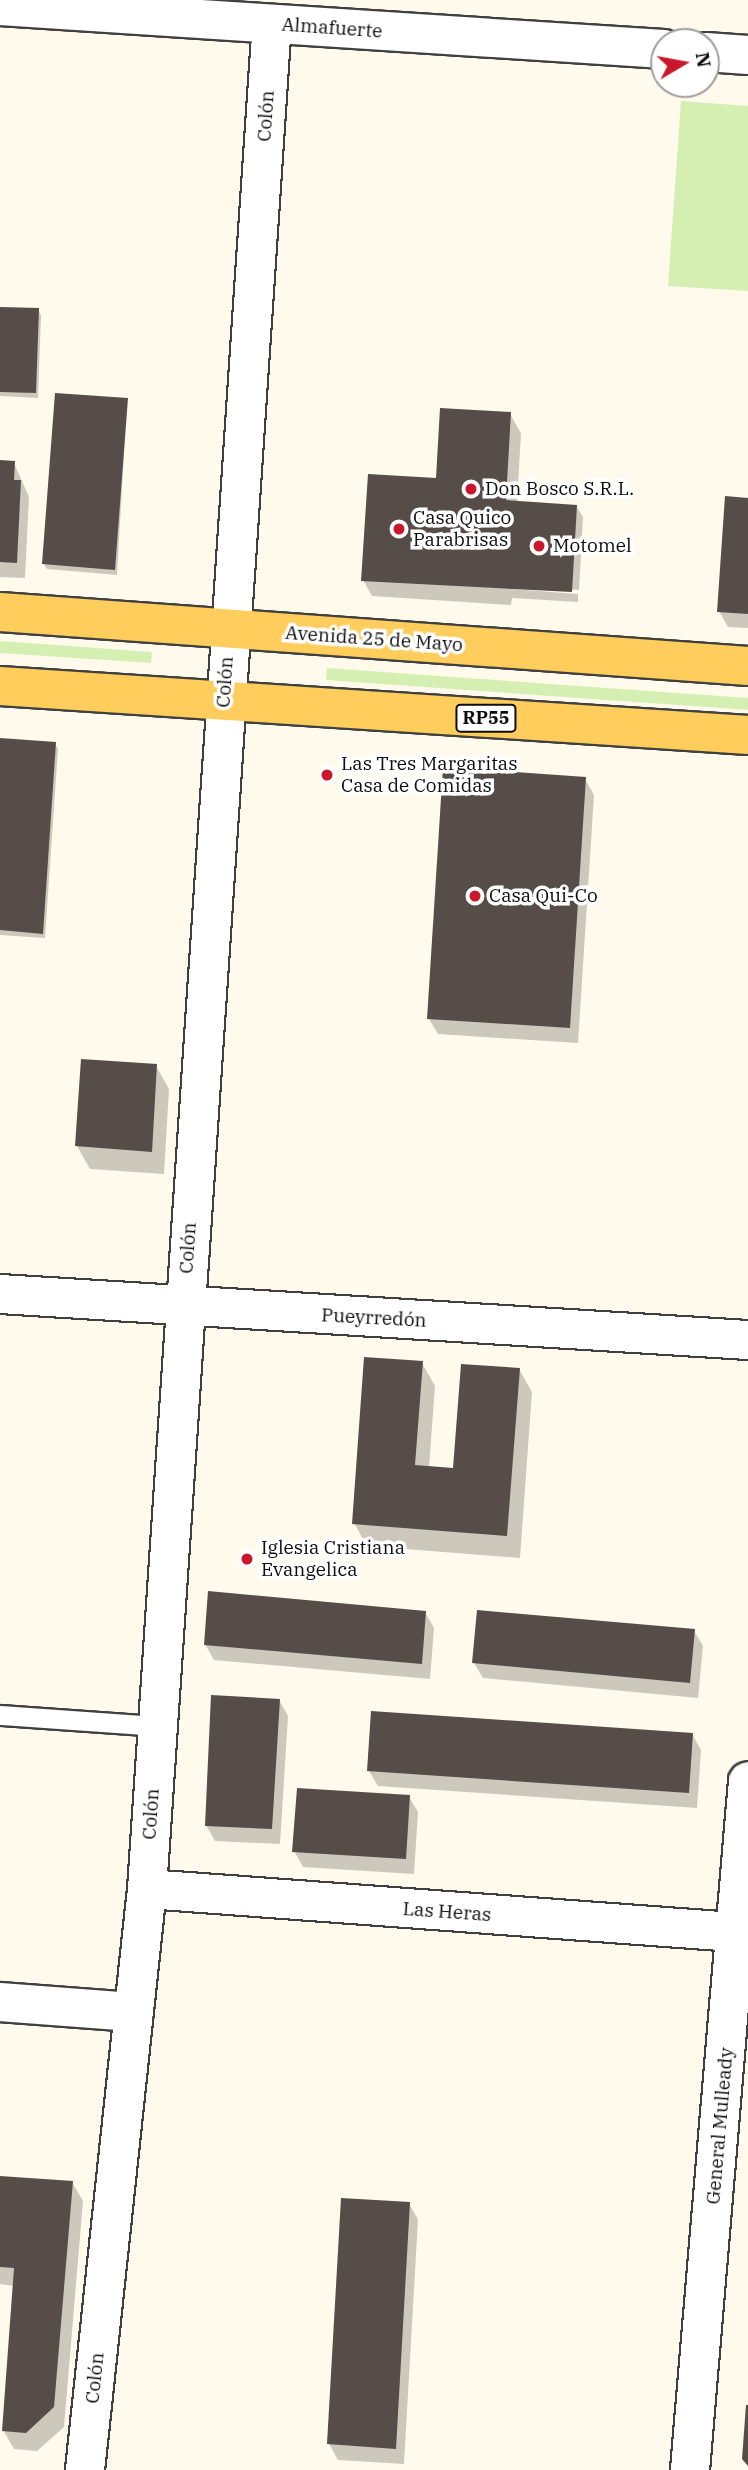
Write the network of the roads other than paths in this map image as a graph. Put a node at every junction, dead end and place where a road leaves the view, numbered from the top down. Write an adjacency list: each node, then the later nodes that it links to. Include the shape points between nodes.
1 (0, 6): 3 (street, Almafuerte)
2 (402, 16): 3 (street, Almafuerte); 4 (street, Almafuerte)
3 (272, 24): 8 (street, Colón)
4 (650, 47)
5 (720, 53): 6 (street)
6 (748, 55)
7 (0, 612): 8 (main road, Avenida 25 de Mayo)
8 (229, 629): 9 (main road, Avenida 25 de Mayo); 11 (street, Colón)
9 (748, 666)
10 (0, 686): 11 (main road, RP55)
11 (223, 701): 12 (main road, RP55); 14 (street, Colón)
12 (748, 735)
13 (0, 1294): 14 (street, Pueyrredón)
14 (184, 1307): 15 (street, Pueyrredón); 17 (street, Colón)
15 (748, 1340)
16 (0, 1715): 17 (lane)
17 (157, 1726): 19 (street, Colón)
18 (748, 1781): 20 (street, General Mulleady)
19 (147, 1889): 20 (street, Las Heras); 22 (street, Colón)
20 (743, 1933): 24 (street, General Mulleady)
21 (0, 2002): 22 (street)
22 (134, 2012): 23 (street, Colón)
23 (85, 2470)
24 (690, 2470)

